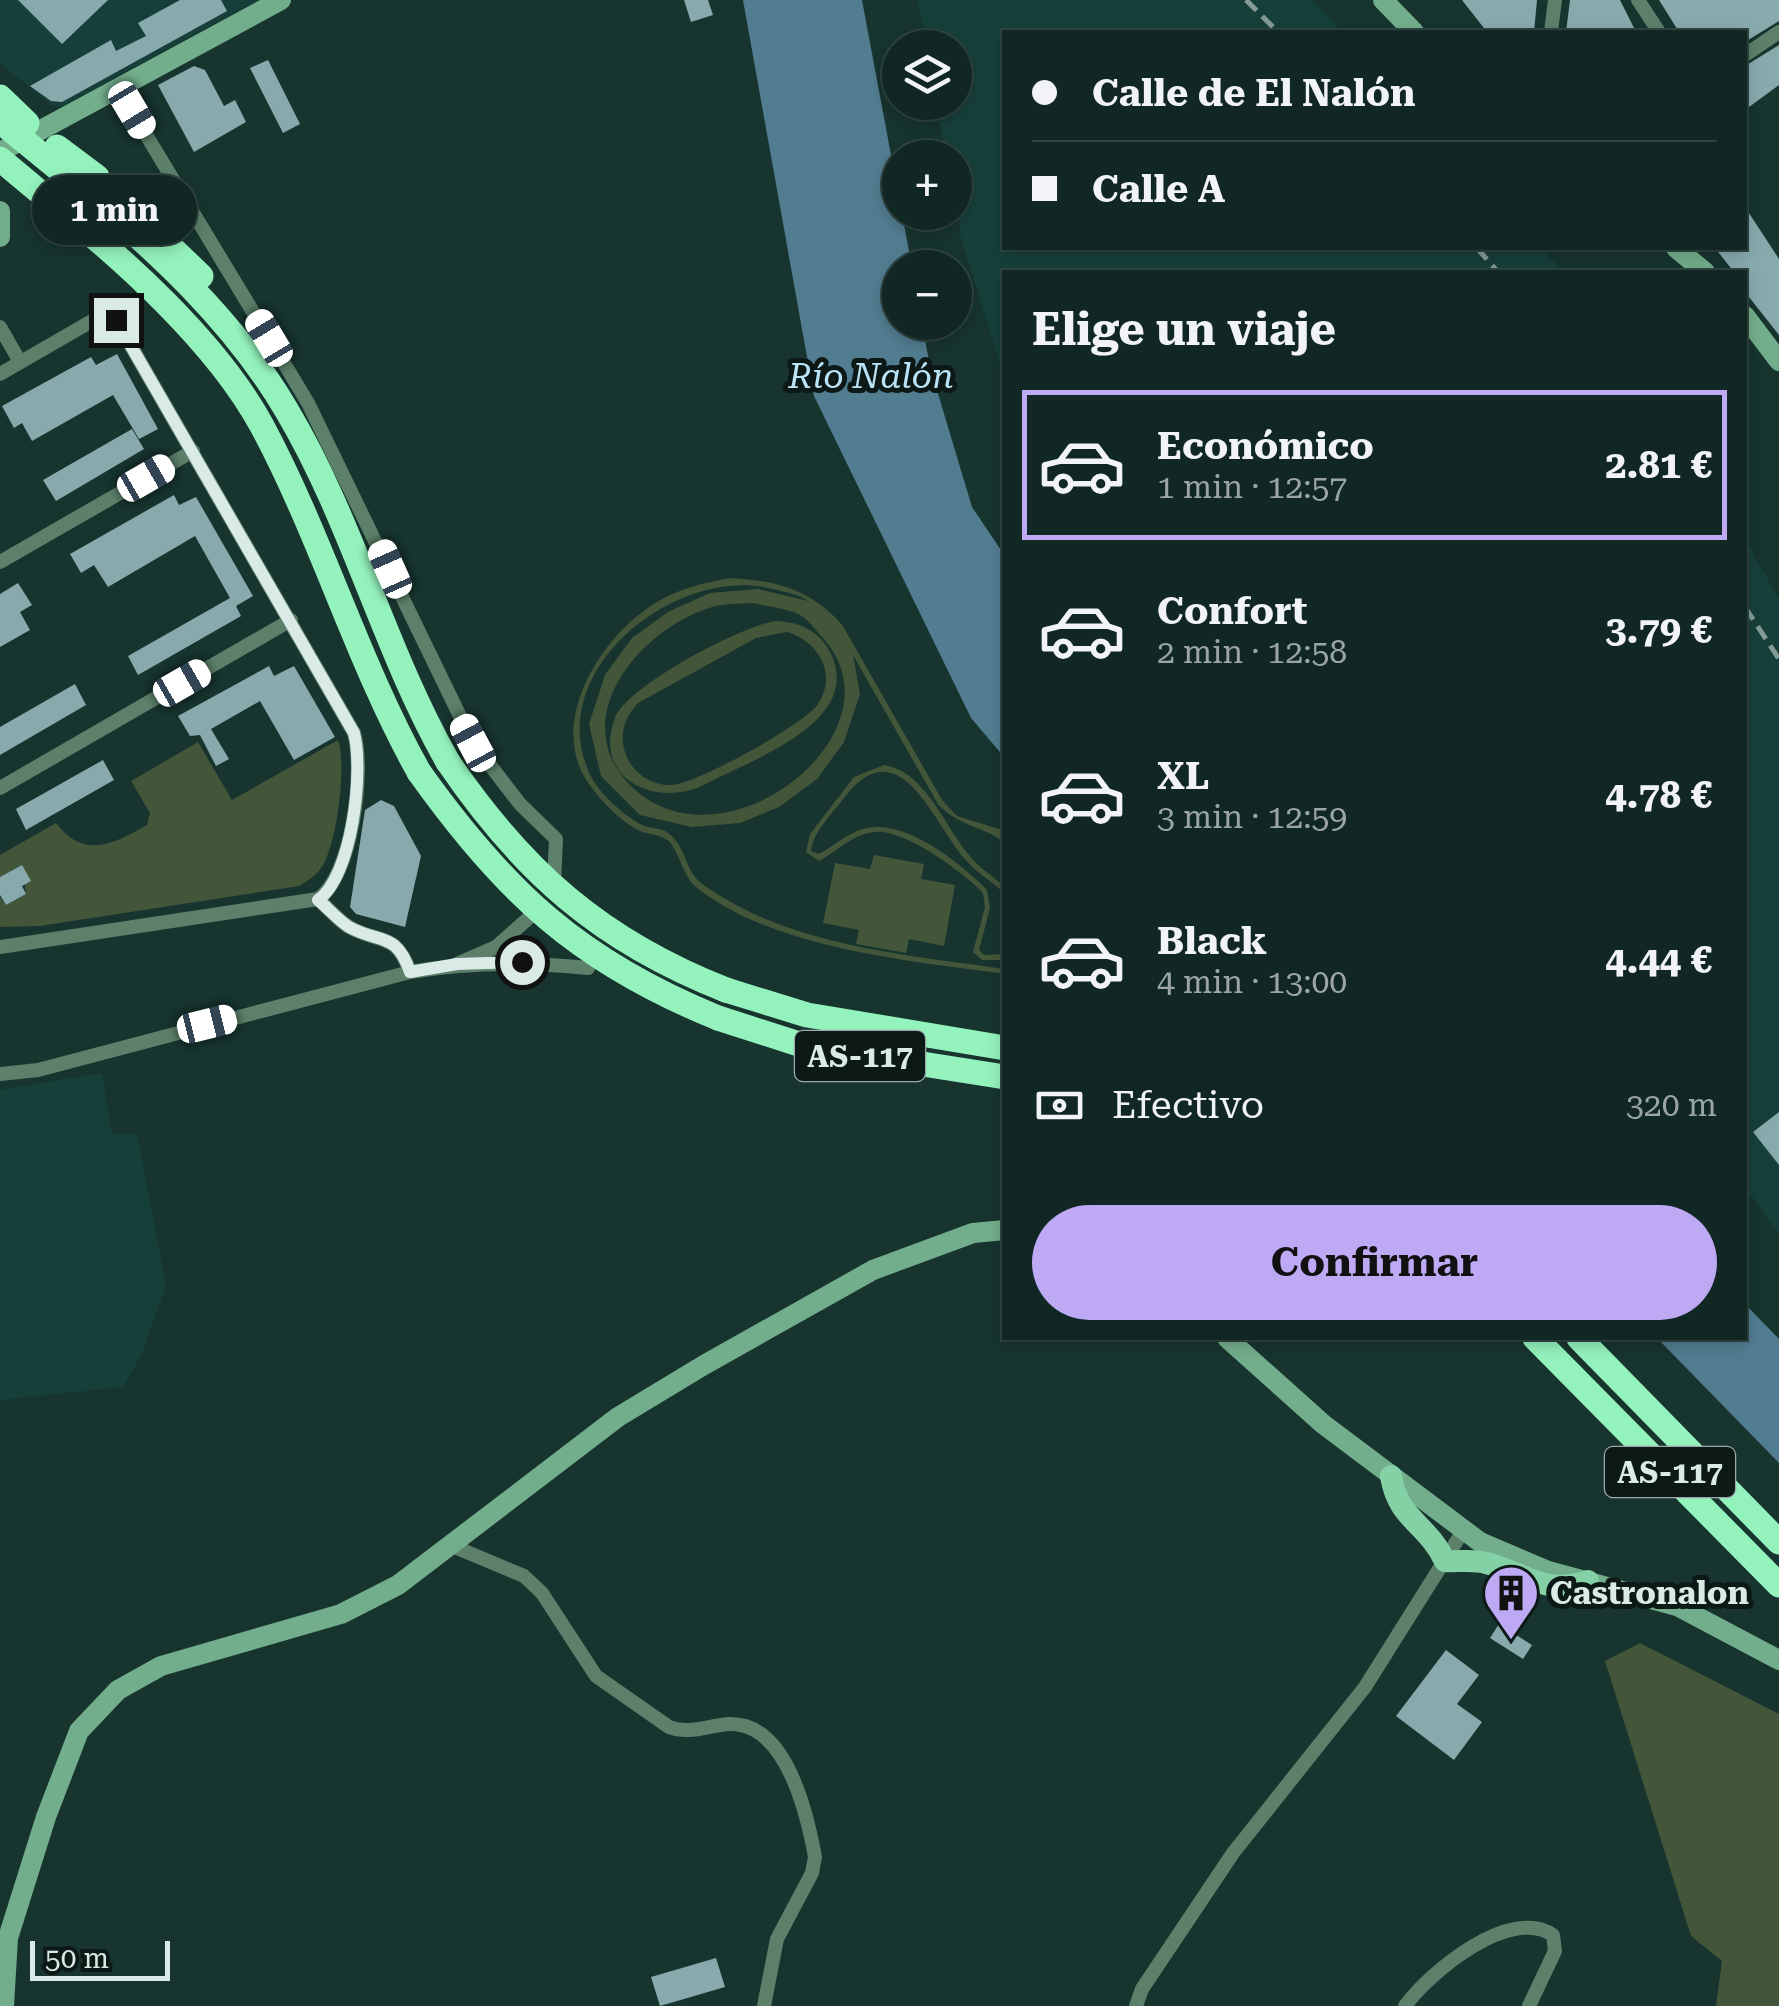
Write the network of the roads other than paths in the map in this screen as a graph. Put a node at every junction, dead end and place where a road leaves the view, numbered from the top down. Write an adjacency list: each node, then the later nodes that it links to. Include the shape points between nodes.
1 (281, 0): 10 (main road)
2 (1383, 0): 5 (main road)
3 (1554, 0): 6 (street)
4 (1638, 0): 7 (street)
5 (1412, 30)
6 (1552, 30)
7 (1658, 30)
8 (1779, 32): 9 (street)
9 (1747, 54)
10 (120, 90): 12 (main road); 30 (street, via 308,403 473,743 556,840 553,897 496,947)
11 (3, 108): 33 (highway, AS-117, bridge, via 87,180 218,317 287,410 337,512 415,705 492,826 573,905 674,970 726,990 807,1015)
12 (6, 152): 13 (main road); 14 (highway, AS-117, bridge)
13 (0, 182): 14 (highway)
14 (42, 203): 35 (highway, AS-117, bridge, via 187,324 260,422 389,718 464,835 513,891 586,952 656,993 718,1018 802,1045)
15 (0, 211): 16 (main road)
16 (0, 237)
17 (1678, 250): 18 (main road)
18 (1703, 270)
19 (1747, 319): 21 (main road)
20 (0, 328): 22 (street)
21 (1779, 361)
22 (20, 362): 23 (street); 24 (street, via 97,318 116,320)
23 (0, 374)
24 (193, 451): 25 (street); 26 (street)
25 (0, 562)
26 (291, 620): 27 (street); 28 (street, via 354,733 360,756 339,878)
27 (0, 788)
28 (318, 900): 29 (street); 32 (street, via 348,926 389,940)
29 (0, 947)
30 (457, 964): 31 (street); 32 (street)
31 (588, 968)
32 (410, 972): 34 (street, via 38,1070)
33 (1002, 1048)
34 (0, 1074)
35 (1002, 1077)
36 (1002, 1230): 43 (main road, via 973,1233 874,1270 704,1365 618,1417)
37 (1229, 1340): 40 (main road)
38 (1537, 1340): 46 (highway, AS-117)
39 (1581, 1340): 42 (highway, AS-117)
40 (1391, 1476): 41 (main road); 44 (main road, via 1395,1501 1436,1542)
41 (1463, 1531): 44 (street); 45 (main road, via 1548,1571)
42 (1779, 1542)
43 (450, 1545): 48 (main road, via 398,1585 341,1614 161,1666 118,1690 79,1731 46,1816 8,1938); 49 (street, via 524,1576 596,1676 669,1727 681,1732 751,1726 782,1754 815,1857 776,1939)
44 (1445, 1561): 45 (main road, via 1485,1562 1526,1581 1566,1589); 50 (street, via 1365,1687 1233,1853)
45 (1588, 1581): 47 (main road, via 1677,1606)
46 (1779, 1584)
47 (1779, 1660)
48 (4, 2006)
49 (764, 2006)
50 (1136, 2006)
51 (1405, 2006): 52 (street, via 1469,1949 1521,1926 1540,1926 1553,1935 1556,1951)
52 (1529, 2006)

